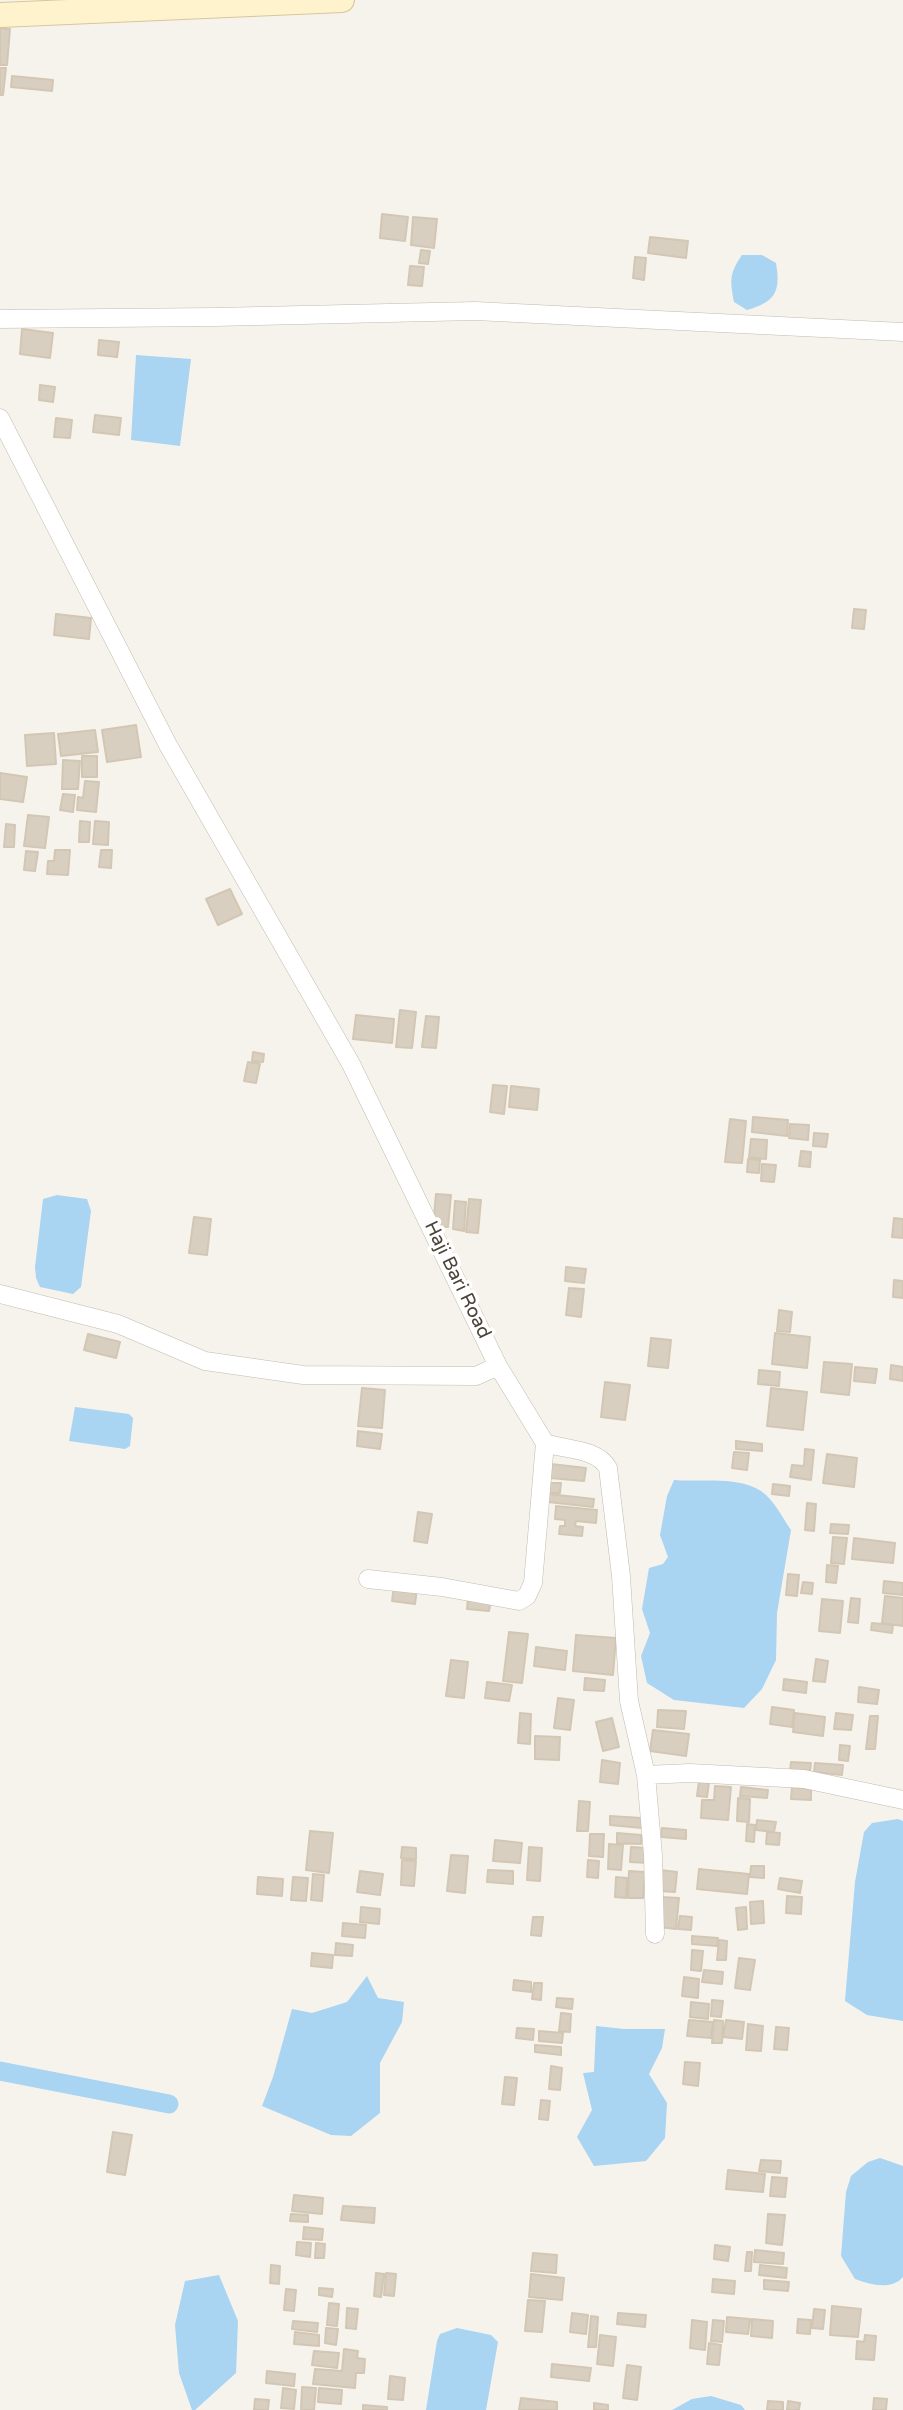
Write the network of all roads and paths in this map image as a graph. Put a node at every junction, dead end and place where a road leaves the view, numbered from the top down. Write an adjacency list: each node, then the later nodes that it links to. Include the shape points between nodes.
1 (342, 0): 2 (main road)
2 (0, 15)
3 (0, 319): 4 (street, via 475,311)
4 (903, 332)
5 (0, 418): 7 (street, Haji Bari Road, via 169,745 351,1064)
6 (0, 1294): 7 (street, via 118,1324 205,1361 303,1376 476,1376)
7 (498, 1366): 8 (street, Haji Bari Road)
8 (545, 1443): 9 (street, via 533,1583 527,1596 519,1601); 10 (street, via 591,1454 603,1459 608,1468 629,1701)
9 (368, 1579)
10 (646, 1775): 11 (street, via 804,1779); 12 (street)
11 (903, 1800)
12 (655, 1934)

